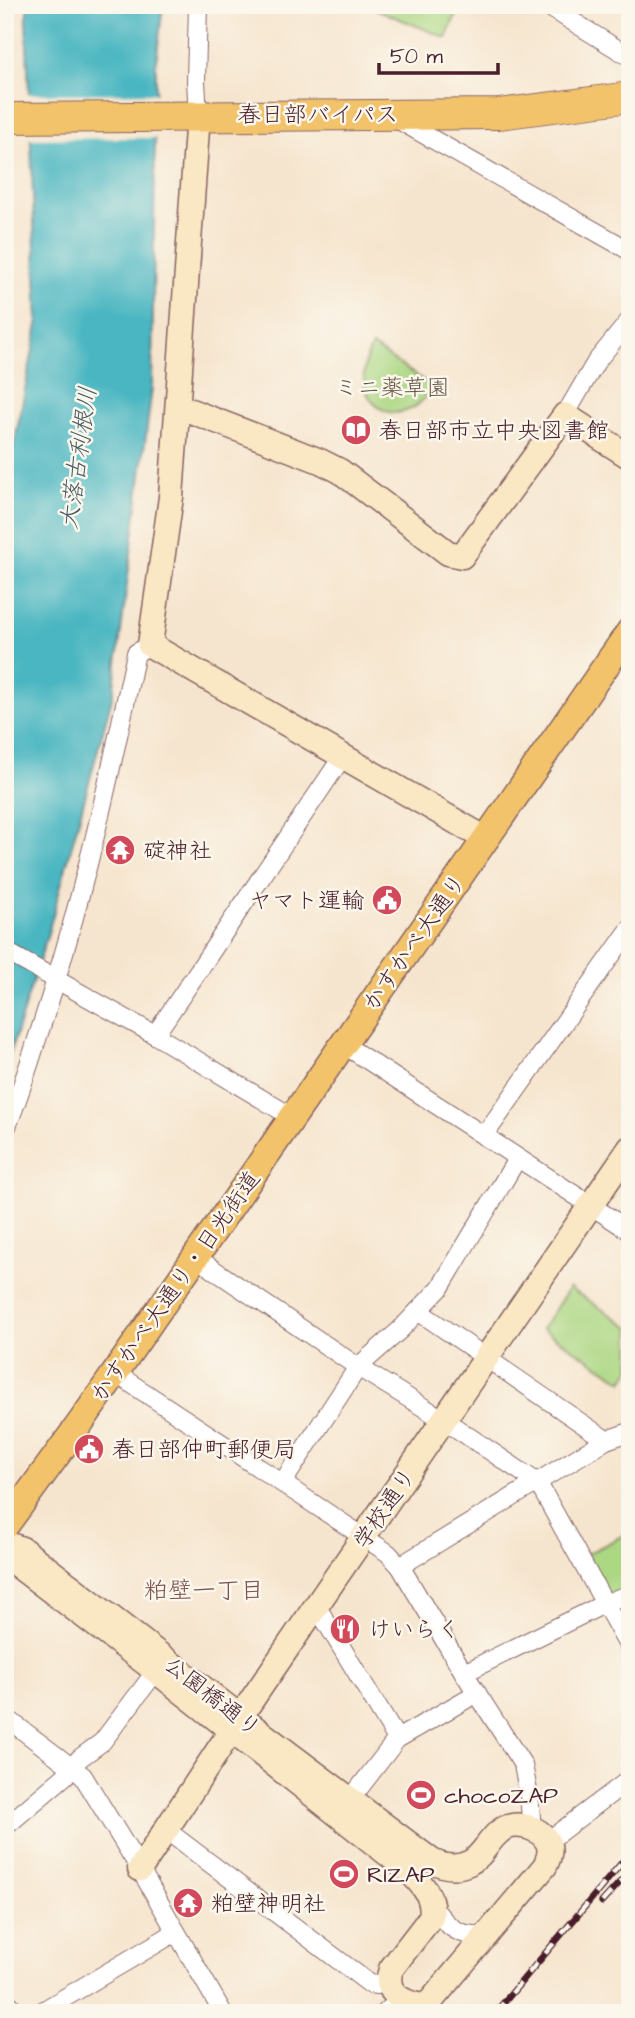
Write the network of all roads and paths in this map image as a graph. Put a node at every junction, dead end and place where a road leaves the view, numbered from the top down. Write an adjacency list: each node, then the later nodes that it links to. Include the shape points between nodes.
1 (198, 5): 6 (street, via 196,81)
2 (546, 5): 3 (street)
3 (630, 57)
4 (630, 97): 5 (highway, 春日部バイパス, via 499,114)
5 (388, 114): 6 (highway, 春日部バイパス); 8 (street)
6 (185, 115): 7 (highway, 春日部バイパス); 10 (street)
7 (5, 118)
8 (630, 251)
9 (630, 320): 11 (street, via 596,362)
10 (178, 406): 11 (street, via 340,471 447,553 462,556); 14 (street, via 171,497)
11 (565, 415): 12 (street)
12 (630, 457)
13 (630, 631): 16 (main road)
14 (150, 645): 15 (street); 19 (street, via 136,653 104,803)
15 (343, 756): 16 (street); 20 (street)
16 (486, 839): 21 (main road, かすかべ大通り)
17 (630, 929): 24 (street)
18 (5, 950): 19 (street)
19 (57, 979): 20 (street); 23 (street)
20 (155, 1035): 22 (street)
21 (342, 1044): 22 (main road, かすかべ大通り・日光街道); 24 (street)
22 (292, 1117): 29 (main road, かすかべ大通り・日光街道)
23 (5, 1131)
24 (484, 1136): 26 (street)
25 (630, 1148): 27 (street, 学校通り)
26 (517, 1159): 27 (street); 30 (street, via 440,1288)
27 (590, 1204): 28 (street); 31 (street, 学校通り)
28 (630, 1231)
29 (195, 1257): 32 (street); 33 (main road, かすかべ大通り・日光街道)
30 (418, 1311): 31 (street); 32 (street)
31 (486, 1358): 34 (street, 学校通り); 36 (street)
32 (358, 1367): 34 (street); 37 (street)
33 (115, 1373): 37 (street); 39 (main road, かすかべ大通り・日光街道)
34 (444, 1420): 38 (street); 40 (street, 学校通り)
35 (630, 1432): 36 (street)
36 (606, 1440): 38 (street)
37 (283, 1482): 40 (street)
38 (538, 1483): 43 (street); 45 (street)
39 (5, 1526)
40 (364, 1536): 43 (street); 46 (street, 学校通り)
41 (5, 1543): 52 (street, 公園橋通り, via 22,1549)
42 (5, 1551): 48 (street, 公園橋通り, via 13,1562)
43 (400, 1566): 49 (street)
44 (630, 1594): 45 (street)
45 (604, 1604): 47 (street); 49 (street)
46 (317, 1607): 52 (street, 学校通り); 53 (street)
47 (630, 1649)
48 (156, 1671): 52 (street, 公園橋通り); 54 (street, via 102,1742)
49 (464, 1672): 50 (street)
50 (477, 1693): 53 (street); 59 (street, via 523,1765)
51 (5, 1717): 54 (street)
52 (235, 1724): 56 (street, 公園橋通り); 58 (street, 学校通り); 60 (street, 公園橋通り)
53 (397, 1739): 56 (street)
54 (73, 1767): 57 (street); 61 (street)
55 (630, 1779): 59 (street)
56 (350, 1800): 60 (street, 公園橋通り)
57 (5, 1827)
58 (166, 1830): 61 (street, 学校通り); 65 (street)
59 (540, 1835): 60 (street, via 522,1825 509,1827 499,1831 470,1863 444,1867); 64 (street, via 550,1851 545,1867)
60 (414, 1862): 62 (street)
61 (141, 1869): 63 (street)
62 (433, 1907): 64 (street, via 454,1930 470,1936); 65 (street, via 431,1917 391,1969)
63 (176, 1932): 67 (street); 69 (street)
64 (487, 1935): 65 (street, via 430,2002 422,2006)
65 (391, 1997)
66 (5, 2000): 68 (street)
67 (215, 2010)
68 (17, 2013)
69 (39, 2013)

